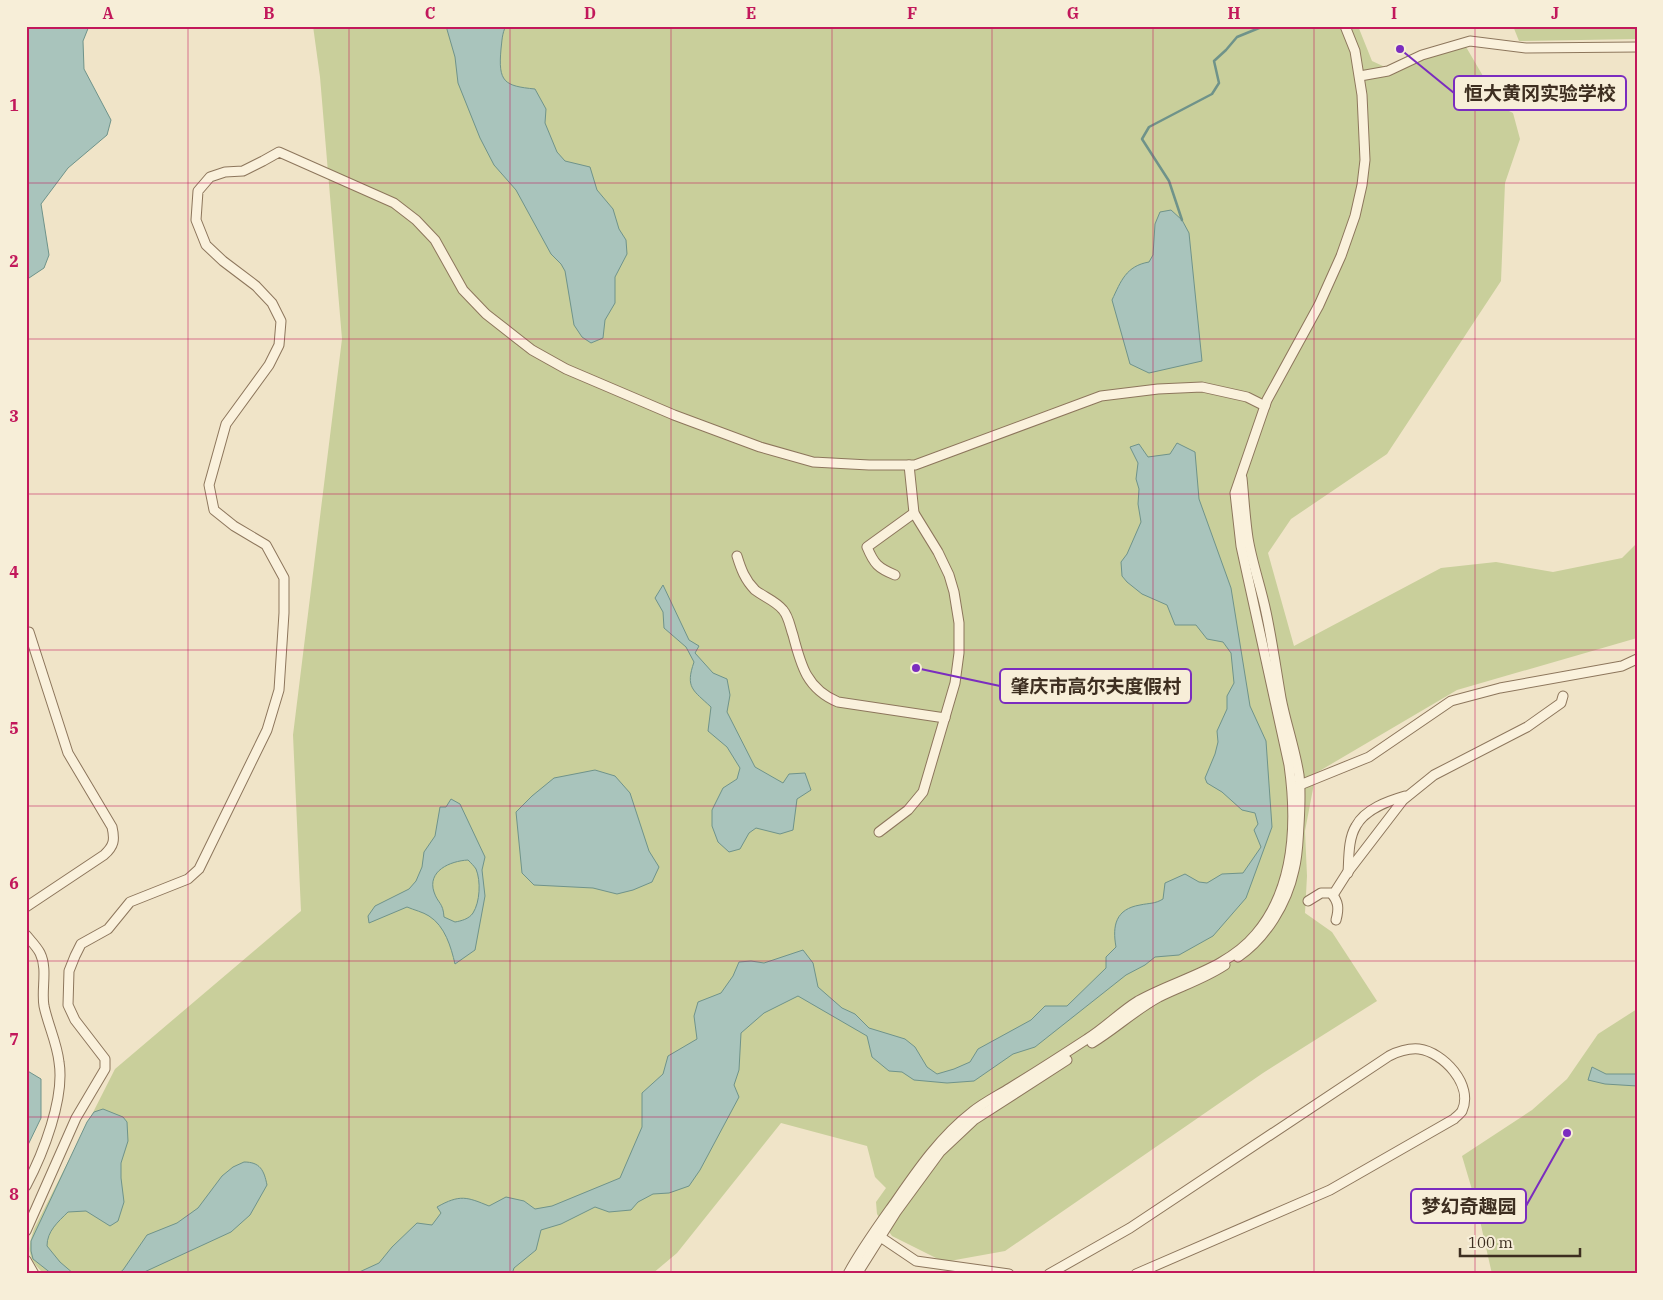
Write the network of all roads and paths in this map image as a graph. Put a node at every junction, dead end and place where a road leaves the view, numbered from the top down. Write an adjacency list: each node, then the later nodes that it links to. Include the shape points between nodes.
1 (1344, 26): 3 (street, via 1355,51)
2 (1637, 48): 3 (street, via 1526,48 1470,41 1422,55 1388,71)
3 (1360, 76): 4 (street, via 1365,160 1354,216 1341,256 1319,305)
4 (1265, 406): 5 (street, via 1247,397 1202,387 1101,396); 13 (street, via 1235,493 1241,546)
5 (909, 465): 6 (street); 23 (street, via 813,462 760,447 682,418 566,369 532,350 486,314 463,290 434,240 394,203 279,152 243,171 210,176 198,191 196,220 206,245 256,286 272,303 281,321 279,345 269,365 226,424 209,485 214,510 266,545 284,578 279,690 267,730 199,869 188,878 130,902 108,929 81,944 75,956 69,971 68,1005 75,1020 105,1059 105,1069 76,1118)
6 (914, 512): 8 (street, via 867,547 873,561); 12 (street, via 948,575 959,623 955,684)
7 (737, 556): 12 (street, via 744,576 755,590 783,610 804,672 826,697 838,702)
8 (895, 575)
9 (29, 632): 19 (street, via 68,753 115,837 112,847 104,855)
10 (1637, 659): 13 (street, via 1622,666 1500,688 1451,701 1369,757)
11 (1563, 696): 14 (street, via 1560,703 1527,727 1434,775)
12 (945, 718): 15 (street, via 922,792 908,810)
13 (1296, 787): 24 (street, via 1287,874 1282,890 1256,934 1221,962 1132,1005 1096,1033 972,1112 943,1138 908,1184)
14 (1408, 795): 16 (street); 16 (street, via 1368,813 1356,826)
15 (878, 832)
16 (1348, 873): 17 (street)
17 (1333, 895): 18 (street, via 1322,893); 20 (street, via 1339,908)
18 (1308, 901)
19 (26, 906)
20 (1336, 920)
21 (26, 935): 22 (street, via 41,954 44,1005 59,1061 60,1078 47,1139)
22 (26, 1186)
23 (26, 1231)
24 (877, 1234): 27 (street, via 862,1249); 28 (street); 29 (street, via 916,1261)
25 (26, 1260): 26 (street)
26 (34, 1274)
27 (848, 1274)
28 (857, 1274)
29 (1009, 1274)
30 (1049, 1274): 31 (street, via 1130,1228 1389,1056 1406,1049 1419,1049 1432,1052 1453,1068 1464,1100 1462,1112 1454,1119 1330,1190)
31 (1136, 1274)

